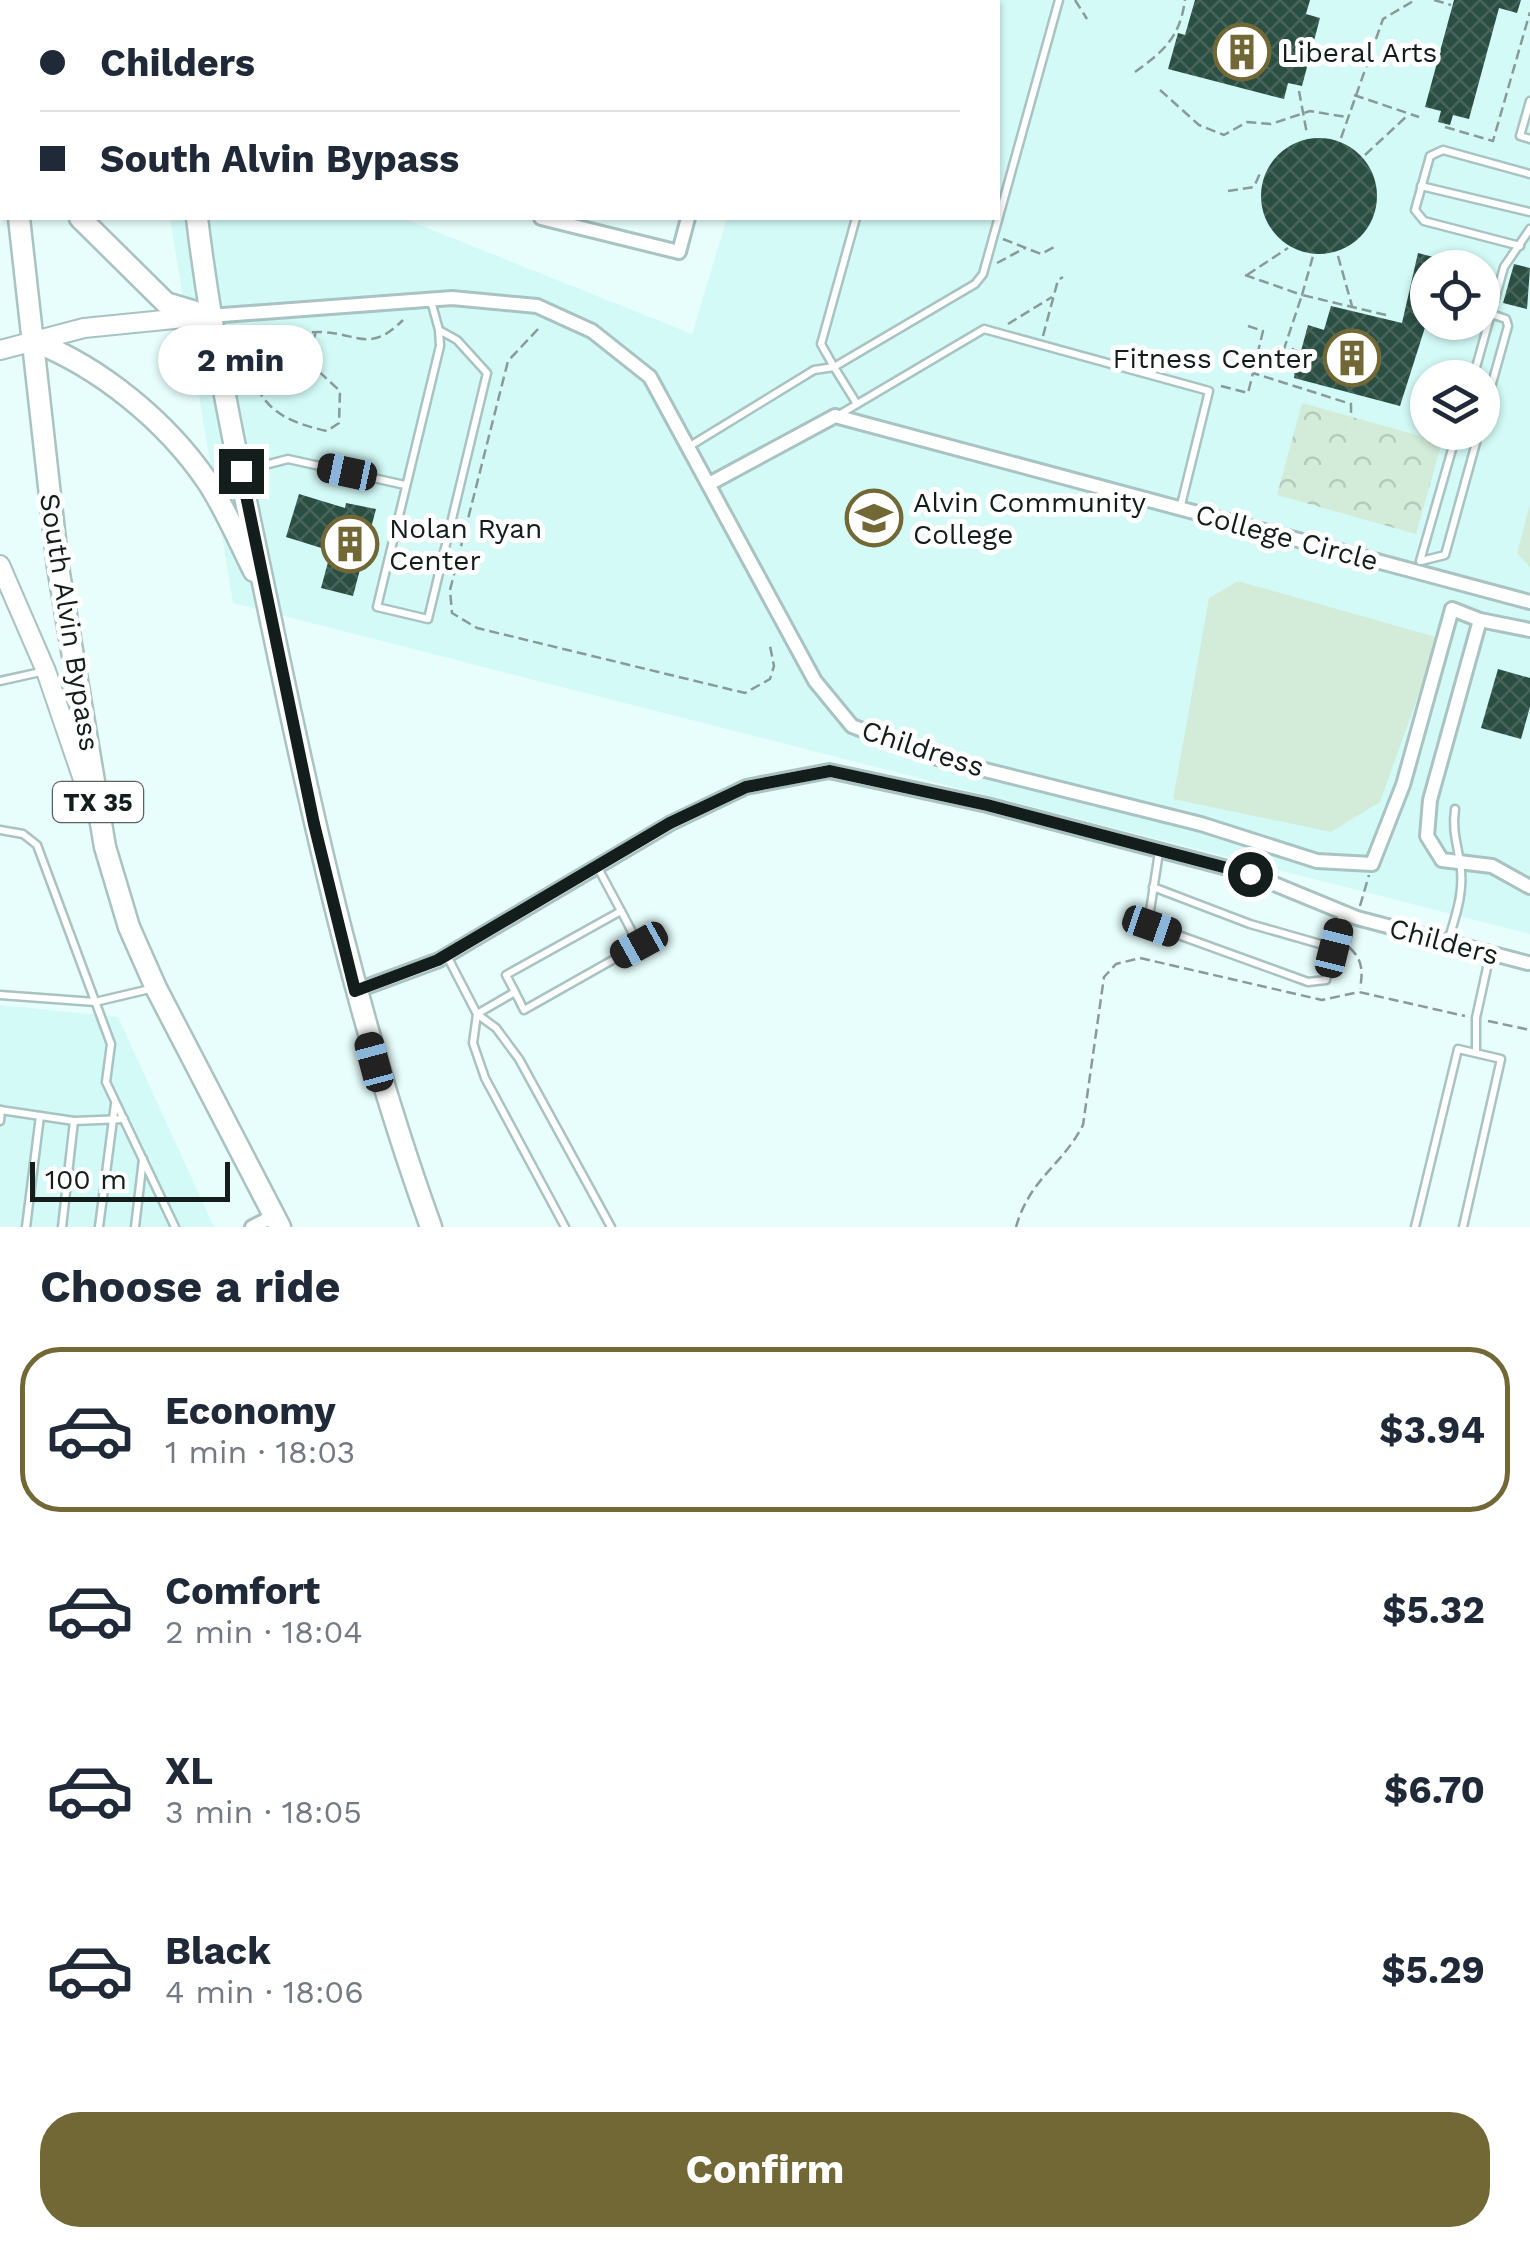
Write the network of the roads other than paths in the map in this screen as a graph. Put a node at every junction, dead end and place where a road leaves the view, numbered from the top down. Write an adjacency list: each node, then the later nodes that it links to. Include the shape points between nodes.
1 (1059, 0): 7 (lane)
2 (1530, 101): 3 (lane, via 1520,136)
3 (1530, 139)
4 (1530, 174): 5 (lane, via 1444,150 1430,156)
5 (1421, 186): 6 (lane); 16 (lane, via 1415,210 1424,220)
6 (1530, 212)
7 (1000, 213)
8 (19, 220): 22 (main road, South Alvin Bypass / TX 35)
9 (82, 220): 19 (main road, via 166,303)
10 (198, 220): 19 (main road)
11 (549, 220): 12 (street, via 679,252)
12 (687, 220)
13 (855, 220): 25 (lane, via 821,344)
14 (998, 220): 25 (lane, via 975,284)
15 (1530, 228): 16 (lane)
16 (1520, 246): 17 (lane)
17 (1500, 281)
18 (431, 300): 19 (street, Childress); 21 (lane); 28 (street, Childress, via 537,306 592,331 650,376)
19 (209, 316): 22 (main road, via 84,328); 31 (main road)
20 (1500, 317): 24 (lane, via 1508,326)
21 (439, 330): 33 (lane); 33 (lane, via 487,373 428,618 376,607)
22 (33, 341): 23 (main road); 37 (main road, via 69,355 175,438 208,483); 46 (main road, South Alvin Bypass / TX 35, via 58,567)
23 (0, 350)
24 (1498, 360)
25 (834, 367): 26 (lane); 28 (lane, via 814,370)
26 (858, 404): 27 (lane); 34 (lane, via 984,329 1209,391)
27 (836, 416): 32 (street); 34 (street, College Circle)
28 (689, 446): 32 (street, Childress)
29 (1452, 450): 36 (lane)
30 (1474, 450): 36 (lane, via 1445,555)
31 (241, 471): 33 (lane, via 288,459); 37 (main road)
32 (710, 484): 40 (street, Childress, via 815,681 852,726 937,758 1201,824 1317,861 1372,864 1403,785 1452,609)
33 (406, 485)
34 (1180, 508): 36 (street, College Circle)
35 (0, 565): 38 (main road)
36 (1419, 566): 39 (street, College Circle)
37 (265, 592): 60 (main road)
38 (8, 598): 42 (main road)
39 (1530, 602)
40 (1480, 620): 41 (street, Childress); 48 (street, via 1430,800 1427,836 1442,860)
41 (1530, 630)
42 (46, 671): 43 (lane); 46 (main road)
43 (0, 680)
44 (1455, 809): 48 (lane, via 1452,837)
45 (0, 830): 63 (lane, via 38,845)
46 (106, 846): 59 (main road, South Alvin Bypass / TX 35)
47 (1159, 850): 49 (street, Childers, via 830,771 746,787); 50 (lane); 53 (street, Childers, via 1250,874)
48 (1460, 863): 51 (street, via 1492,866); 54 (lane, via 1460,900)
49 (597, 866): 52 (lane); 57 (street, Childers)
50 (1152, 887): 55 (lane); 55 (lane, via 1148,924 1308,982 1326,980)
51 (1530, 887)
52 (621, 911): 61 (lane, via 506,976); 61 (lane, via 639,945 524,1010)
53 (1343, 912): 54 (street, Childers); 55 (lane)
54 (1448, 942): 56 (street, Childers)
55 (1334, 948)
56 (1490, 953): 58 (street, Childers); 65 (lane)
57 (447, 955): 60 (street, Childers); 64 (lane)
58 (1528, 963)
59 (156, 988): 63 (lane); 74 (main road, South Alvin Bypass / TX 35)
60 (355, 991): 81 (main road)
61 (515, 992): 64 (lane)
62 (0, 994): 63 (lane)
63 (95, 1002): 66 (lane, via 112,1044 106,1082)
64 (477, 1014): 82 (lane, via 473,1042 485,1078); 83 (lane, via 520,1059)
65 (1476, 1052): 84 (lane, via 1458,1048); 85 (lane, via 1501,1059)
66 (116, 1102): 69 (lane); 70 (lane)
67 (0, 1110): 68 (lane); 71 (lane)
68 (40, 1116): 72 (lane); 75 (lane)
69 (114, 1119): 70 (lane); 72 (lane); 77 (lane)
70 (124, 1119): 73 (lane)
71 (0, 1121)
72 (74, 1121): 76 (lane)
73 (143, 1159): 78 (lane); 79 (lane)
74 (277, 1222): 80 (street)
75 (26, 1227)
76 (62, 1227)
77 (99, 1227)
78 (135, 1227)
79 (175, 1227)
80 (252, 1227)
81 (431, 1227)
82 (565, 1227)
83 (611, 1227)
84 (1415, 1227)
85 (1464, 1227)

